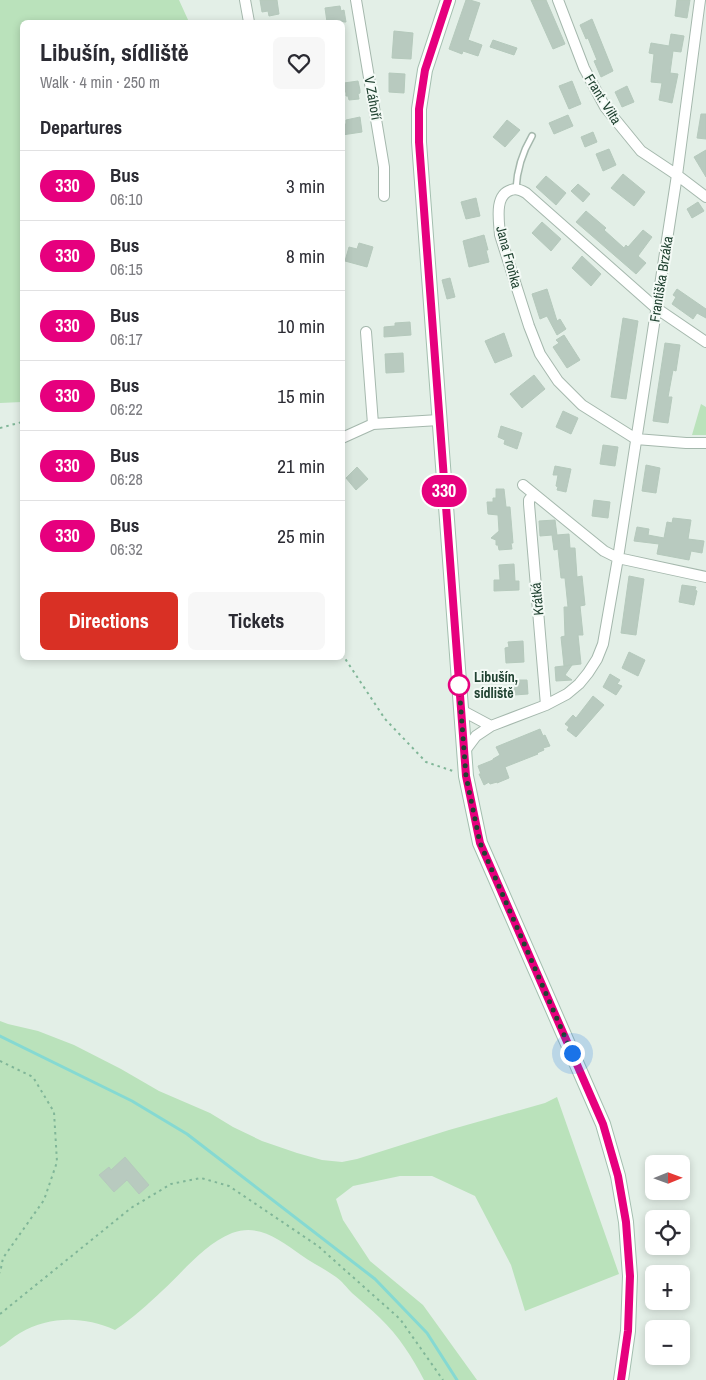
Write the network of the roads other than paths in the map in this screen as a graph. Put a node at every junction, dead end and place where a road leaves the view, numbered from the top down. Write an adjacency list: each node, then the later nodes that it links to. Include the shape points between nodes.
1 (245, 0): 7 (street)
2 (356, 0): 11 (street, V Záhoří, via 384,167)
3 (448, 0): 16 (street, via 425,70 419,109)
4 (558, 0): 9 (street, Frant. Vilta, via 584,68 605,107 641,151)
5 (700, 0): 6 (street, Františka Brzáka)
6 (702, 18): 9 (street, Františka Brzáka)
7 (249, 20)
8 (532, 136): 10 (lane, via 520,161)
9 (677, 175): 12 (street, Frant. Vilta); 13 (street, Františka Brzáka)
10 (516, 189): 13 (street, via 526,193); 19 (street, Jana Froňka, via 503,195 499,204 500,235 540,354 558,381 582,405)
11 (384, 196)
12 (706, 197)
13 (656, 308): 15 (street); 19 (street, Františka Brzáka)
14 (366, 332): 17 (street)
15 (706, 342)
16 (439, 420): 17 (street); 26 (street)
17 (373, 424): 18 (street)
18 (345, 437)
19 (636, 439): 20 (street); 23 (street, Františka Brzáka)
20 (706, 443)
21 (523, 485): 22 (street)
22 (534, 494): 23 (street, via 604,551); 25 (street, Krátká, via 529,504)
23 (618, 558): 24 (street); 25 (street, Františka Brzáka, via 605,636 597,659 579,684)
24 (706, 577)
25 (546, 705): 27 (street, Františka Brzáka)
26 (461, 710): 27 (street); 28 (street)
27 (491, 726): 28 (street, Františka Brzáka, via 476,736)
28 (464, 752): 29 (street, via 480,843 603,1124 618,1176 630,1276 628,1331)
29 (621, 1380)

